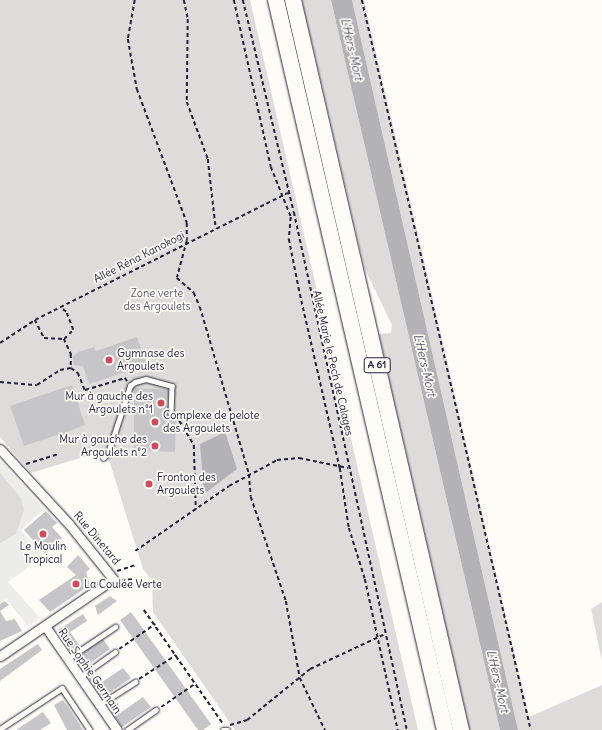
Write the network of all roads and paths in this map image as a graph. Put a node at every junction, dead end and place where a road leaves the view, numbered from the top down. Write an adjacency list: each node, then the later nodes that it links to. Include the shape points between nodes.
1 (135, 0): 11 (path, via 128,39 137,89 187,223)
2 (184, 0): 10 (path, via 188,19 186,102 208,160)
3 (234, 0): 9 (path, via 271,167)
4 (243, 0): 8 (path, Allée Marie le Pech de Calages)
5 (276, 0): 56 (highway, A 61)
6 (293, 0): 57 (highway, A 61)
7 (362, 0): 58 (path)
8 (288, 193): 9 (path, Allée Réna Kanokogi); 25 (path, Allée Marie le Pech de Calages)
9 (284, 194): 10 (path, Allée Réna Kanokogi); 24 (path, via 291,217 289,239 300,294)
10 (216, 229): 11 (path, Allée Réna Kanokogi)
11 (187, 241): 12 (path, Allée Réna Kanokogi); 26 (path, via 177,278 194,293 200,307)
12 (59, 308): 13 (path, Allée Réna Kanokogi); 14 (path, via 66,312 73,330)
13 (35, 320): 14 (path, via 44,338); 15 (path, Allée Réna Kanokogi)
14 (64, 339): 16 (path, via 71,354)
15 (0, 343)
16 (71, 368): 17 (path, via 60,370 37,385); 18 (path, via 78,372 85,390 125,378)
17 (0, 382)
18 (130, 386): 19 (lane, via 146,379 172,386); 22 (lane, via 108,453)
19 (171, 414): 27 (path, via 177,416 194,445)
20 (0, 449): 23 (street, Rue Dinetard)
21 (58, 454): 23 (path)
22 (103, 458)
23 (16, 468): 30 (street, Rue Dinetard)
24 (340, 468): 25 (path); 26 (path, via 291,457); 37 (path, via 349,528)
25 (348, 468): 36 (path, Allée Marie le Pech de Calages)
26 (248, 474): 27 (path); 43 (path, via 252,497 286,601)
27 (196, 510): 28 (path)
28 (135, 551)
29 (135, 565): 30 (path)
30 (112, 577): 31 (path); 34 (street, Rue Dinetard)
31 (136, 579)
32 (144, 610): 33 (path)
33 (155, 624): 38 (path); 39 (path)
34 (45, 626): 40 (street, Rue Dinetard); 41 (street, Rue Sophie Germain)
35 (116, 627): 41 (lane)
36 (385, 634): 37 (path); 55 (path, Allée Marie le Pech de Calages)
37 (378, 637): 43 (path, via 320,664); 54 (path)
38 (115, 652): 42 (lane)
39 (176, 655): 44 (path); 45 (path)
40 (0, 656)
41 (67, 659): 42 (street, Rue Sophie Germain)
42 (80, 677): 46 (street, Rue Sophie Germain)
43 (300, 678): 49 (path, via 247,720); 53 (path)
44 (135, 682): 46 (lane)
45 (196, 683): 47 (path); 49 (path)
46 (100, 705): 51 (street, Rue Sophie Germain)
47 (156, 710): 52 (lane)
48 (0, 729): 50 (lane, via 62,688)
49 (226, 729)
50 (90, 730)
51 (117, 730)
52 (127, 730)
53 (324, 730)
54 (398, 730)
55 (407, 730)
56 (445, 730)
57 (461, 730)
58 (531, 730)

